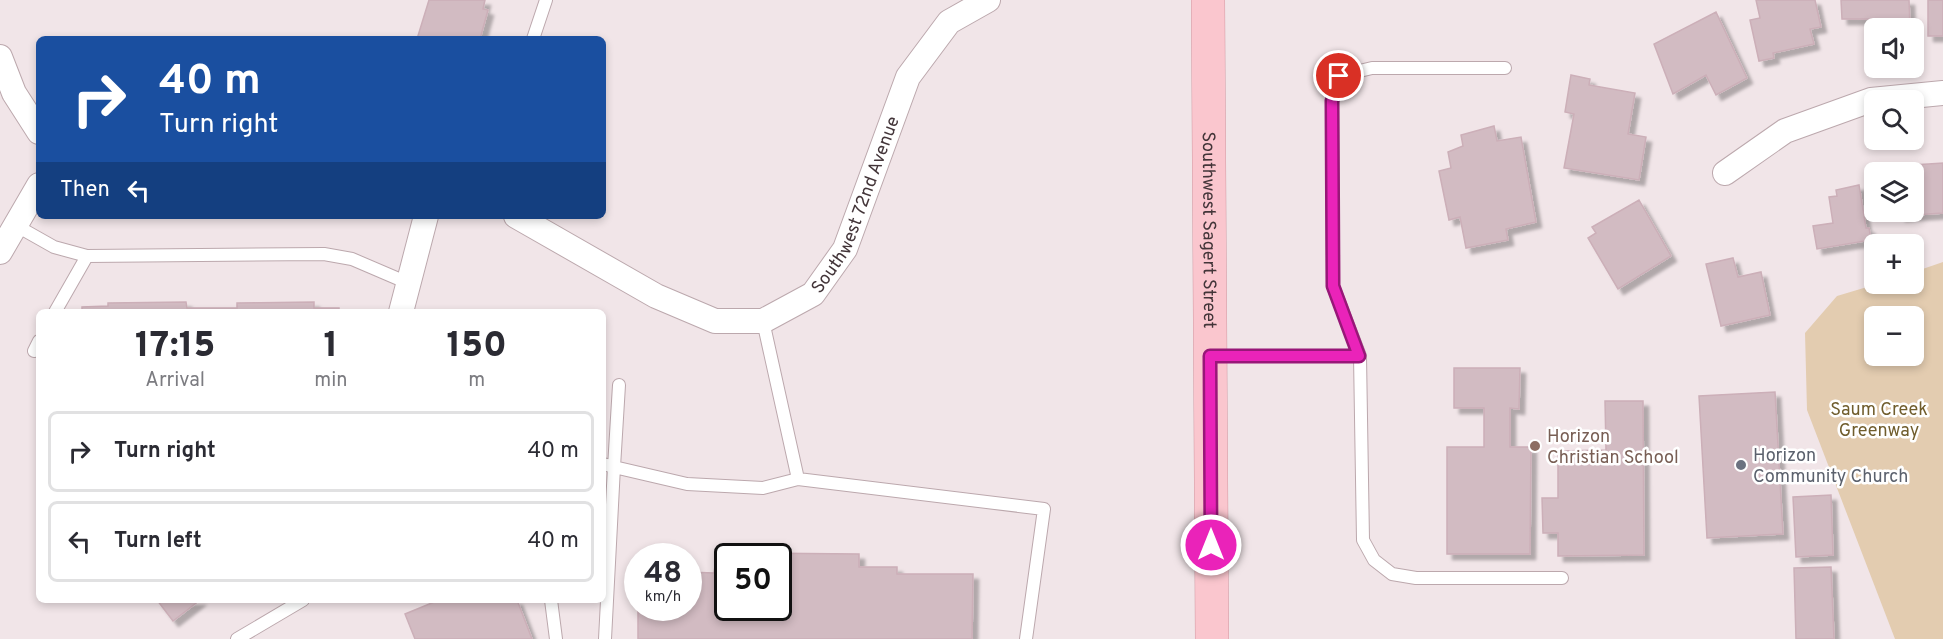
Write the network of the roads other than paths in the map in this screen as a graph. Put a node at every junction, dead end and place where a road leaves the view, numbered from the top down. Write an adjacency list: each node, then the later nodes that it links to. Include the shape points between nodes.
1 (546, 0): 4 (lane)
2 (988, 0): 20 (street, Southwest 72nd Avenue, via 949,22 908,77 845,249 813,294)
3 (1208, 0): 21 (main road, Southwest Sagert Street)
4 (534, 36)
5 (0, 57): 8 (street)
6 (1506, 68): 22 (lane, via 1372,68 1339,76 1332,101 1333,286)
7 (1943, 93): 10 (street, via 1860,104 1785,132)
8 (7, 97): 9 (street)
9 (36, 129)
10 (1725, 173)
11 (36, 190): 14 (street)
12 (425, 219): 17 (street)
13 (521, 219): 20 (street, Southwest 72nd Avenue, via 685,309 715,321)
14 (15, 225): 15 (street); 16 (lane, via 54,247)
15 (0, 252)
16 (87, 256): 17 (lane, via 324,254 352,259); 18 (lane)
17 (408, 283): 19 (street)
18 (58, 309)
19 (402, 309)
20 (763, 321): 25 (lane)
21 (1210, 356): 22 (lane); 35 (main road, Southwest Sagert Street)
22 (1359, 356): 27 (lane, via 1363,540 1374,560 1392,574 1416,578)
23 (619, 385): 24 (lane)
24 (609, 465): 25 (lane, via 687,484 763,488); 26 (lane)
25 (798, 479): 34 (lane, via 1044,509)
26 (606, 569)
27 (1562, 578)
28 (298, 603): 31 (lane)
29 (551, 603): 32 (lane)
30 (605, 603): 33 (lane)
31 (237, 639)
32 (556, 639)
33 (604, 639)
34 (1026, 639)
35 (1212, 639)

